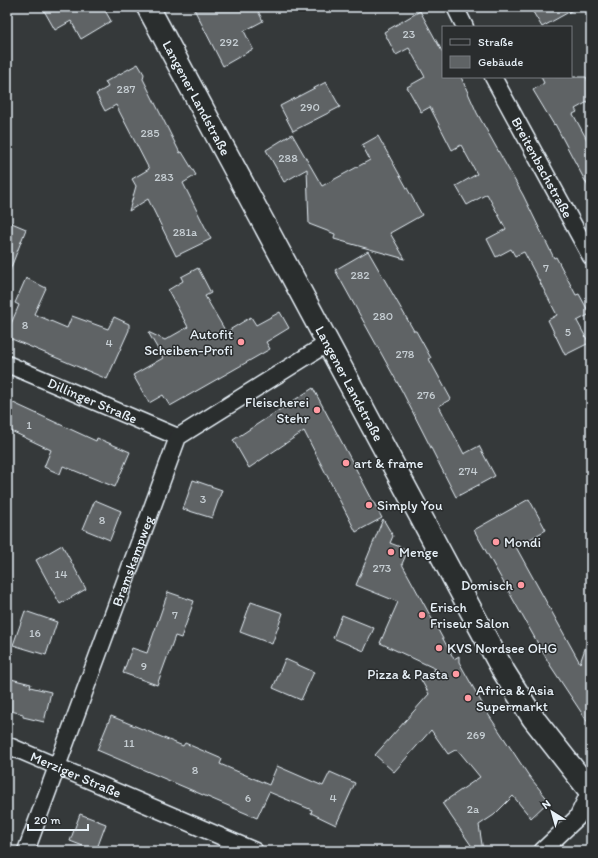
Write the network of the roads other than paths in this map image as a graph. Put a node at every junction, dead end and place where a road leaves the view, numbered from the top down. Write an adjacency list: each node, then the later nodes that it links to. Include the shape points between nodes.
1 (148, 7): 6 (main road, Langener Landstraße)
2 (454, 7): 3 (street)
3 (464, 26)
4 (494, 78): 5 (street, Breitenbachstraße)
5 (591, 257)
6 (328, 343): 8 (street); 11 (main road, Langener Landstraße, via 504,672 533,718)
7 (7, 364): 8 (street, Dillinger Straße)
8 (178, 437): 10 (street, Bramskampweg)
9 (7, 745): 10 (street, Merziger Straße)
10 (56, 767): 12 (street, Bramskampweg); 13 (street, Merziger Straße)
11 (591, 792): 14 (street, via 577,818)
12 (26, 851)
13 (255, 851)
14 (542, 851)

